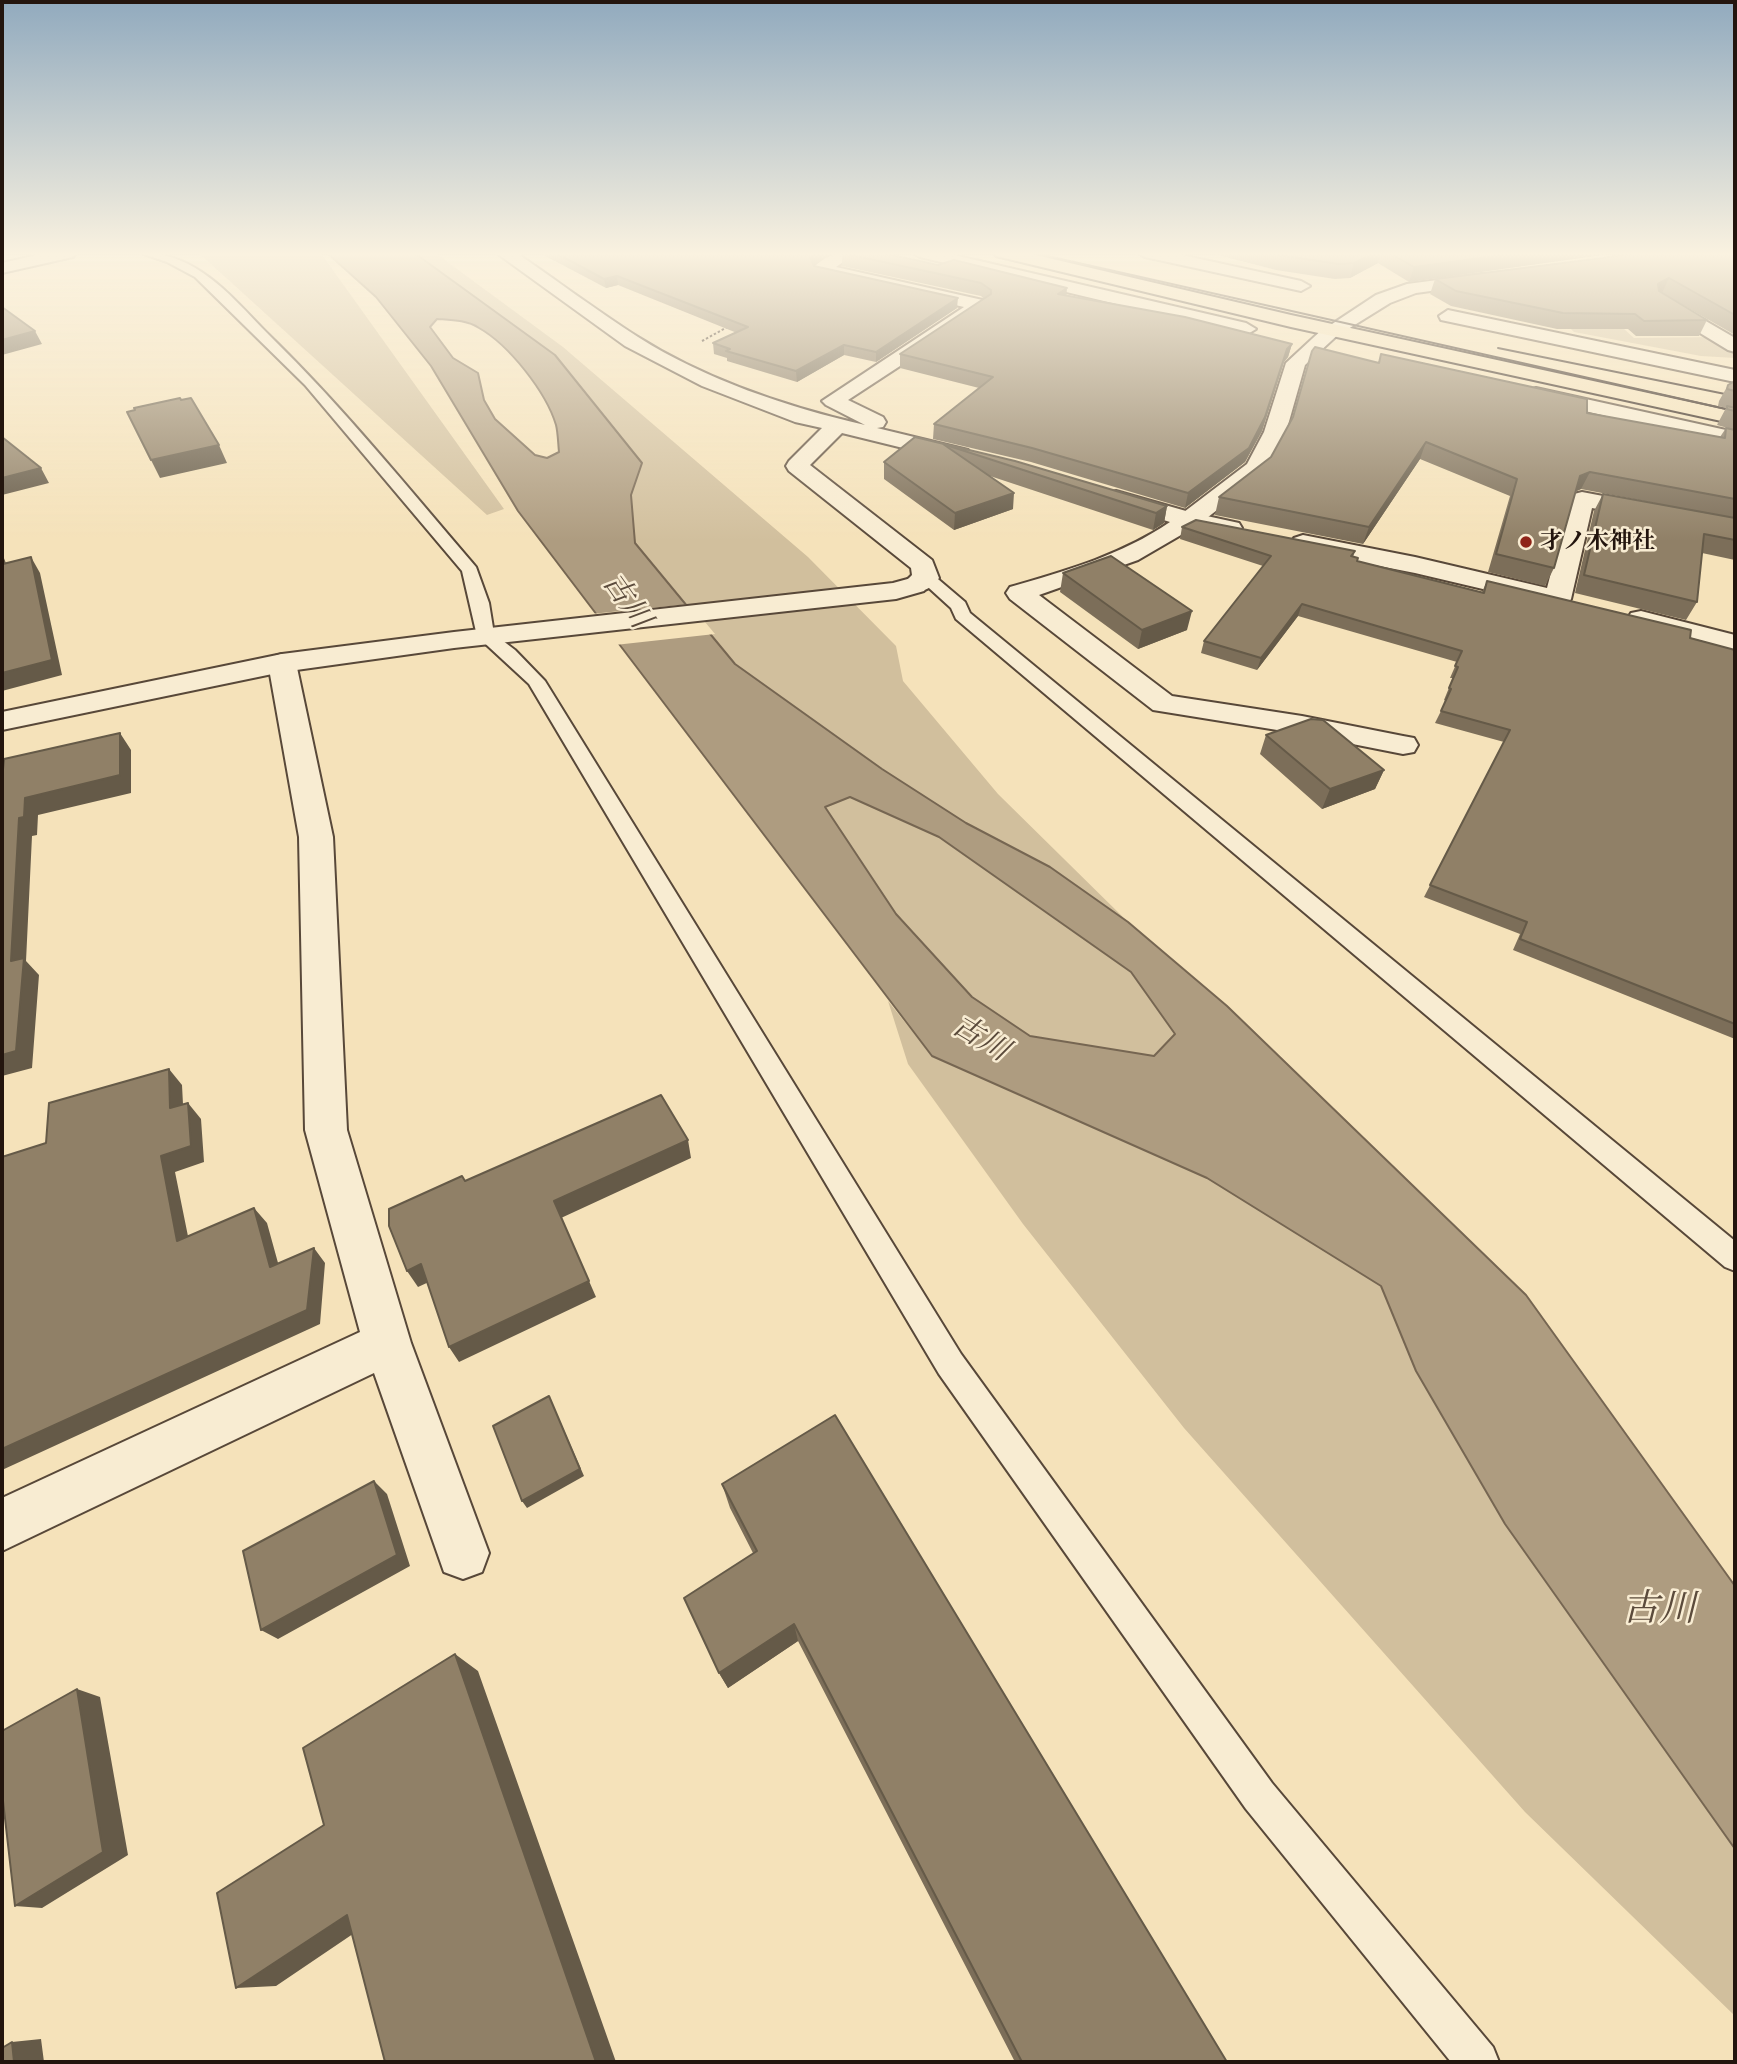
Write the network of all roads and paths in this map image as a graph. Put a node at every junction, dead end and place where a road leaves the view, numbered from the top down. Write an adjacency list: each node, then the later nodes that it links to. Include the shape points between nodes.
1 (275, 348): 31 (lane, via 310,382 470,570 480,604)
2 (644, 348): 13 (street)
3 (690, 348): 13 (path, via 685,351 717,369)
4 (914, 348): 20 (street, via 833,401 866,420 936,439)
5 (1308, 348): 23 (street, via 1296,363 1275,432 1256,468)
6 (1447, 348): 15 (highway)
7 (1541, 348): 11 (highway)
8 (1586, 348): 10 (street)
9 (1404, 365): 17 (street)
10 (1689, 366): 11 (street); 12 (street)
11 (1624, 369): 14 (highway)
12 (1735, 376)
13 (709, 382): 18 (street)
14 (1735, 392)
15 (1628, 395): 16 (highway); 17 (street)
16 (1735, 418)
17 (1663, 423): 19 (street)
18 (837, 425): 20 (street); 27 (street, via 797,466 923,565)
19 (1735, 439)
20 (956, 454): 21 (street)
21 (982, 460)
22 (1099, 493): 23 (street)
23 (1189, 520): 25 (street); 35 (street, via 1111,565 1019,593 1163,704)
24 (1735, 528): 28 (street, via 1582,499)
25 (1256, 533)
26 (1282, 539): 28 (street)
27 (912, 585): 31 (street); 36 (lane, via 959,606 961,615)
28 (1558, 599): 29 (street)
29 (1584, 605)
30 (1624, 615): 32 (street)
31 (499, 635): 33 (street); 40 (lane, via 509,654 536,681 950,1364 1259,1796)
32 (1735, 643)
33 (282, 663): 34 (street); 37 (street, via 316,836 326,1130)
34 (2, 721)
35 (1403, 745)
36 (1735, 1258)
37 (387, 1343): 38 (street); 39 (street)
38 (2, 1525)
39 (463, 1553)
40 (1478, 2062)

